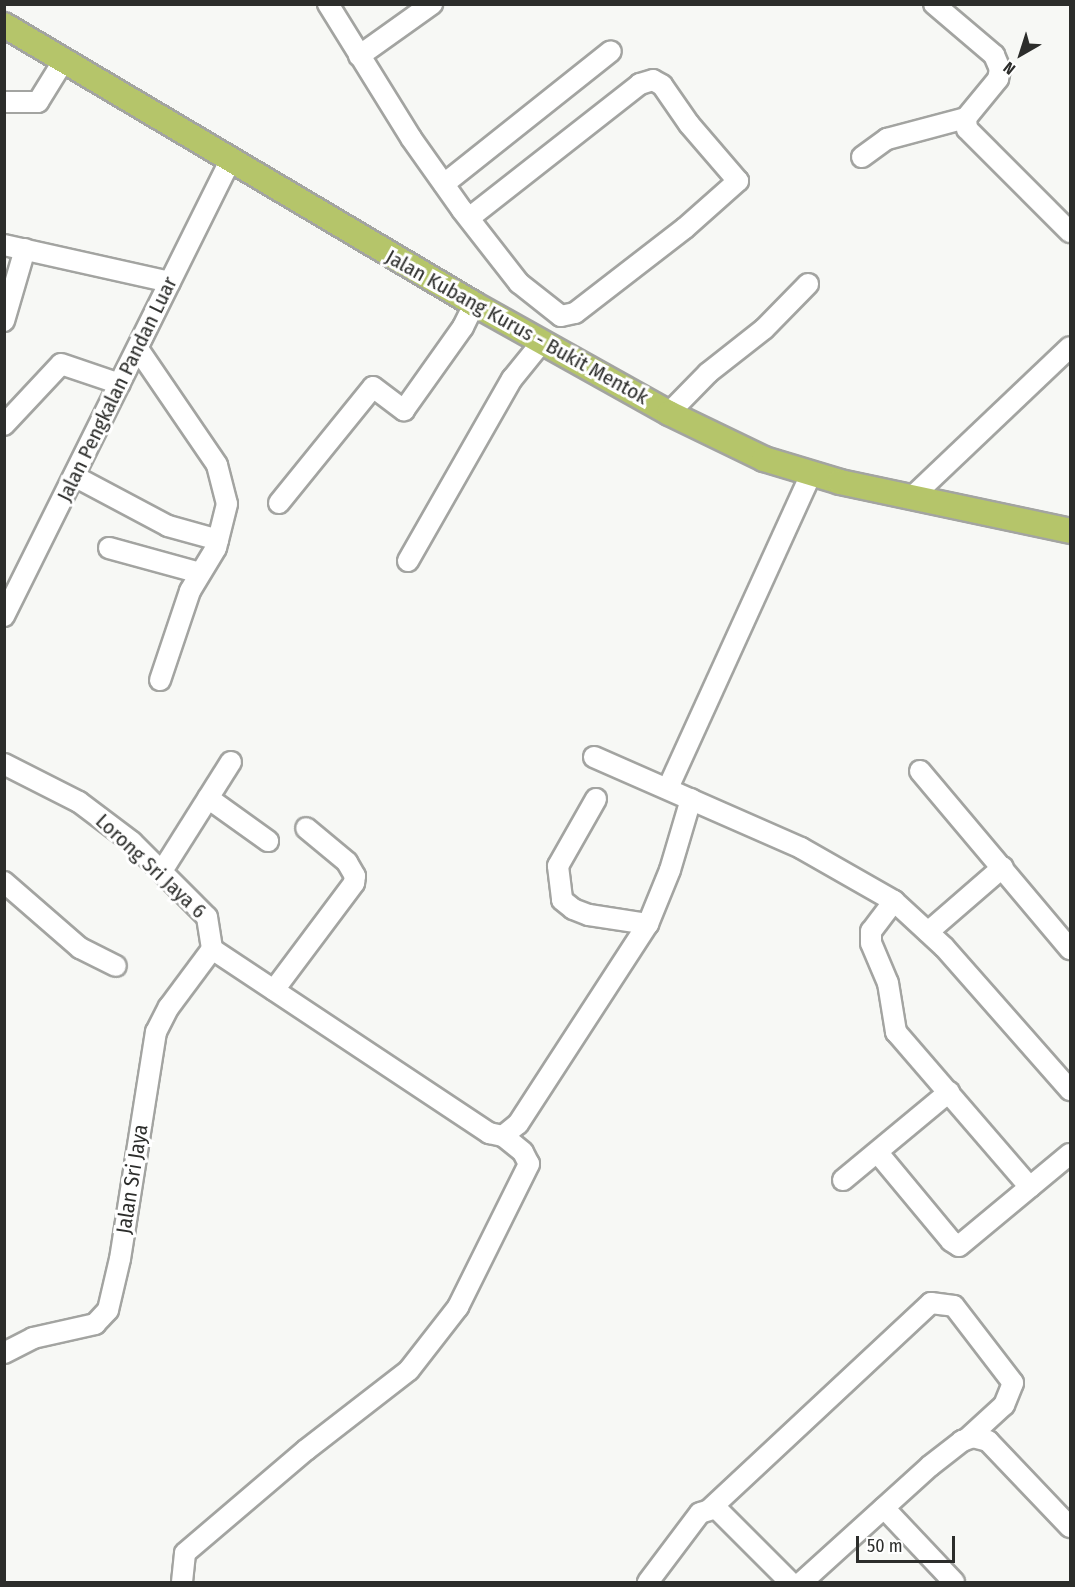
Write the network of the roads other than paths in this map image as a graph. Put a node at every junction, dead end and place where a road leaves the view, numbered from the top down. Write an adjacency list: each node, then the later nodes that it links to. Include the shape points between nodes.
1 (328, 4): 6 (street)
2 (432, 4): 6 (street)
3 (934, 4): 9 (street, via 994,54 1000,69 998,79)
4 (4, 25): 7 (main road, Jalan Kubang Kurus - Bukit Mentok)
5 (612, 51): 12 (street)
6 (359, 56): 12 (street)
7 (77, 68): 8 (street, via 38,102); 11 (main road, Jalan Kubang Kurus - Bukit Mentok)
8 (4, 102)
9 (966, 118): 10 (street, via 886,139); 14 (street, via 967,129)
10 (862, 157)
11 (230, 161): 17 (street, Jalan Pengkalan Pandan Luar); 19 (main road, Jalan Kubang Kurus - Bukit Mentok)
12 (444, 184): 13 (street)
13 (469, 218): 20 (street, via 519,283); 20 (street, via 640,84 653,80 662,85 738,184 575,313)
14 (1066, 227)
15 (4, 245): 16 (street)
16 (26, 249): 17 (street); 21 (street)
17 (170, 282): 24 (street, Jalan Pengkalan Pandan Luar)
18 (808, 284): 27 (street, via 764,329 708,373)
19 (474, 304): 22 (main road, Jalan Kubang Kurus - Bukit Mentok); 31 (street, via 463,327 404,410 373,387)
20 (561, 316): 22 (street)
21 (4, 321)
22 (548, 346): 27 (main road, Jalan Kubang Kurus - Bukit Mentok); 35 (street, via 512,379)
23 (1071, 347): 30 (street)
24 (138, 349): 25 (street, Jalan Pengkalan Pandan Luar); 33 (street, via 217,465 227,504)
25 (120, 384): 26 (street, via 61,364 23,409); 28 (street, Jalan Pengkalan Pandan Luar)
26 (8, 412)
27 (669, 413): 29 (main road, Jalan Kubang Kurus - Bukit Mentok, via 764,459)
28 (74, 476): 33 (street, via 168,526); 37 (street, Jalan Pengkalan Pandan Luar)
29 (823, 477): 30 (main road, Jalan Kubang Kurus - Bukit Mentok); 43 (street)
30 (911, 498): 32 (main road, Jalan Kubang Kurus - Bukit Mentok)
31 (279, 504)
32 (1071, 531)
33 (218, 540): 36 (street)
34 (108, 548): 36 (street)
35 (408, 561)
36 (200, 573): 38 (street, via 190,591)
37 (4, 616)
38 (160, 680)
39 (594, 757): 43 (street)
40 (231, 762): 44 (street)
41 (4, 764): 50 (street, Lorong Sri Jaya 6, via 79,802)
42 (920, 771): 49 (street)
43 (668, 788): 46 (street)
44 (208, 798): 48 (street); 50 (street)
45 (596, 799): 53 (street, via 558,866 561,900 589,915)
46 (691, 799): 52 (street, via 801,848); 53 (street, via 667,879)
47 (306, 828): 58 (street, via 347,862 355,876 354,883)
48 (268, 841)
49 (1003, 867): 54 (street); 56 (street)
50 (162, 871): 55 (street, Lorong Sri Jaya 6, via 207,916)
51 (4, 882): 57 (street, via 80,948)
52 (894, 901): 54 (street); 60 (street, via 871,931 873,952 888,983 893,1024)
53 (648, 924): 61 (street, via 518,1124)
54 (928, 932): 59 (street)
55 (212, 949): 58 (street); 66 (street, Jalan Sri Jaya, via 169,1007 156,1032 108,1310 95,1324 33,1338)
56 (1071, 949)
57 (116, 966)
58 (274, 990): 61 (street, via 489,1133)
59 (1071, 1090)
60 (949, 1092): 62 (street); 65 (street)
61 (512, 1144): 71 (street, via 529,1164 526,1176 458,1307 409,1370 306,1450 185,1553)
62 (878, 1153): 64 (street); 65 (street, via 955,1244 965,1244)
63 (1071, 1154): 65 (street)
64 (843, 1180)
65 (1030, 1187)
66 (4, 1353)
67 (968, 1438): 68 (street); 69 (street, via 1004,1405 1013,1383 954,1306 931,1303); 70 (street, via 988,1441)
68 (884, 1508): 74 (street); 75 (street)
69 (710, 1509): 72 (street, via 700,1513); 73 (street, via 722,1510)
70 (1071, 1527)
71 (182, 1582)
72 (648, 1582)
73 (790, 1582)
74 (802, 1582)
75 (954, 1582)

